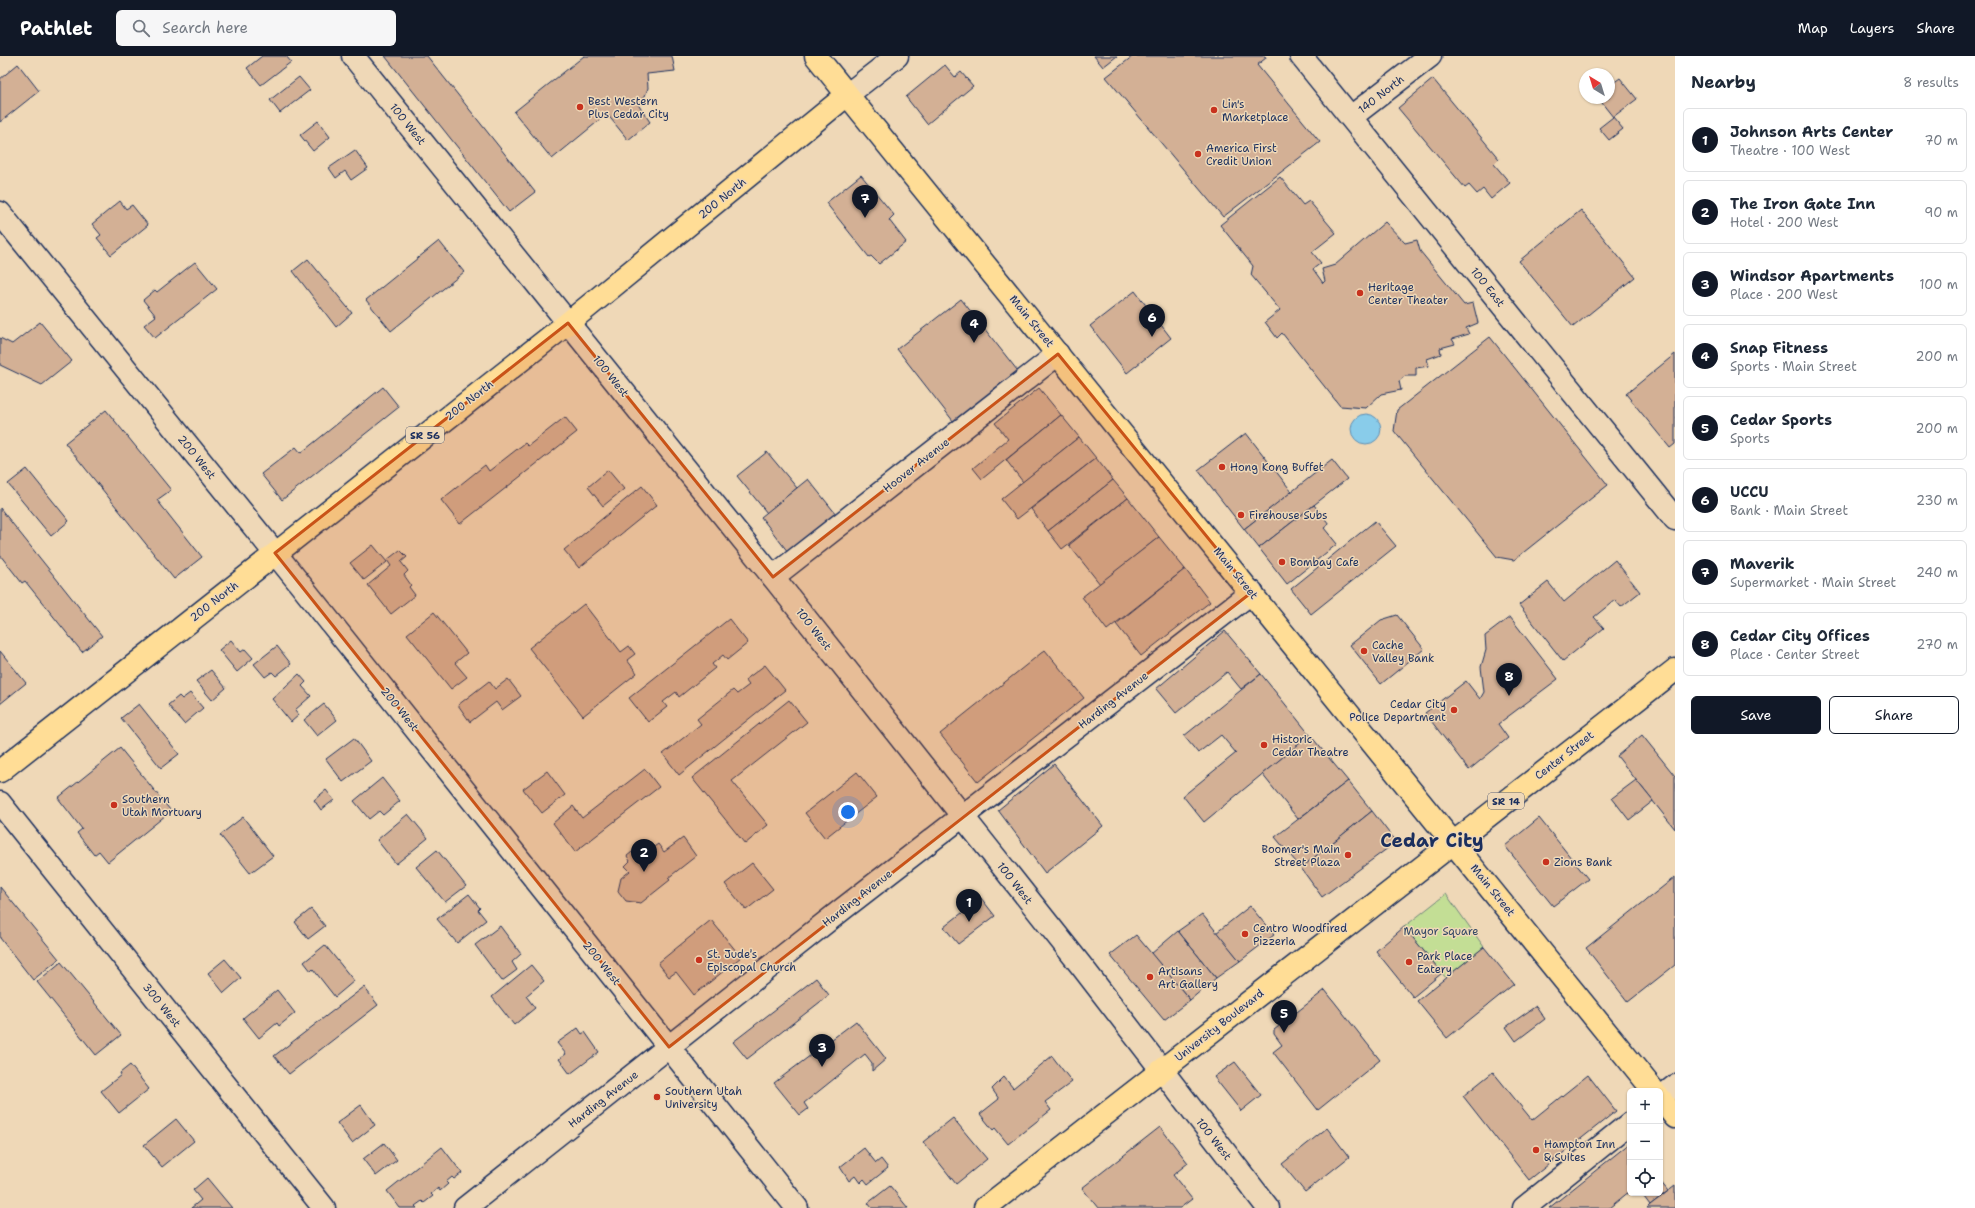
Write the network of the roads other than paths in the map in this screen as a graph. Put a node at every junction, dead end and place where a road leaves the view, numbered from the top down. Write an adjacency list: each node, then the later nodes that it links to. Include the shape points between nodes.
1 (353, 56): 9 (street, 100 West)
2 (816, 56): 6 (main road, Main Street)
3 (897, 56): 6 (street, 200 North)
4 (1301, 56): 7 (street, 100 East)
5 (1430, 56): 7 (street, 140 North)
6 (847, 95): 9 (main road, 200 North / SR 56); 10 (main road, Main Street)
7 (1351, 117): 11 (street, 100 East)
8 (0, 213): 12 (street, 200 West)
9 (568, 323): 12 (main road, 200 North / SR 56); 13 (street, 100 West)
10 (1058, 354): 13 (street, Hoover Avenue); 14 (main road, Main Street)
11 (1675, 519)
12 (275, 553): 16 (main road, 200 North / SR 56); 20 (street, 200 West)
13 (773, 577): 18 (street, 100 West)
14 (1252, 592): 18 (street, Harding Avenue); 19 (main road, Main Street)
15 (1675, 670): 19 (main road, Center Street / SR 14)
16 (0, 771)
17 (0, 803): 28 (street, 300 West)
18 (963, 817): 20 (street, Harding Avenue); 21 (street, 100 West)
19 (1454, 841): 21 (main road, University Boulevard); 23 (main road, Main Street)
20 (669, 1047): 29 (street, Harding Avenue); 30 (street, 200 West)
21 (1161, 1070): 31 (main road, University Boulevard); 32 (street, 100 West)
22 (1675, 1086): 24 (street)
23 (1652, 1088)
24 (1663, 1096)
25 (1663, 1102): 26 (main road)
26 (1675, 1117)
27 (1628, 1124): 33 (street)
28 (316, 1205)
29 (465, 1208)
30 (797, 1208)
31 (985, 1208)
32 (1268, 1208)
33 (1524, 1208)

